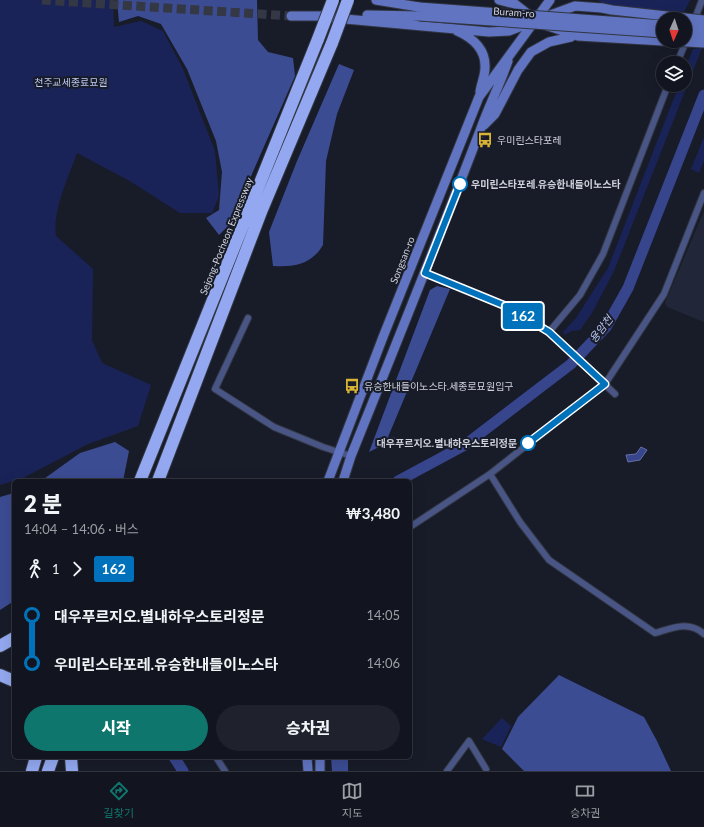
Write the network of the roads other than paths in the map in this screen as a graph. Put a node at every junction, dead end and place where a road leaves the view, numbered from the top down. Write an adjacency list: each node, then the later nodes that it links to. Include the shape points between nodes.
1 (333, 0): 40 (highway, Sejong-Pocheon Expressway, bridge)
2 (348, 0): 41 (highway, bridge, via 262,212)
3 (376, 0): 9 (street, Buram-ro)
4 (502, 0): 12 (street, via 515,4)
5 (550, 0): 12 (street, Songsan-ro)
6 (591, 0): 8 (street)
7 (702, 0): 26 (street)
8 (602, 8): 12 (street, via 575,6); 13 (street, bridge)
9 (419, 12): 11 (street, Buram-ro); 14 (street, Buram-ro, bridge); 18 (street, Buram-ro, bridge)
10 (291, 16): 11 (street, Buram-ro)
11 (323, 16): 17 (street)
12 (535, 20): 17 (street, via 509,31); 21 (street); 25 (street, Songsan-ro)
13 (704, 20)
14 (656, 25)
15 (692, 26): 16 (street, bridge)
16 (704, 27)
17 (448, 28): 28 (street, via 473,39 484,54 485,68)
18 (656, 32)
19 (692, 34): 20 (street, bridge)
20 (704, 35)
21 (578, 36): 22 (street); 29 (street, via 549,42 531,52 518,70 495,114)
22 (656, 41)
23 (692, 42): 24 (street, bridge)
24 (704, 43)
25 (510, 54): 28 (street, Songsan-ro); 29 (street, Songsan-ro, via 499,88)
26 (680, 56)
27 (665, 92): 33 (street, via 602,254 580,295)
28 (479, 97): 36 (street, Songsan-ro)
29 (481, 127): 31 (street, Songsan-ro)
30 (704, 193): 34 (street, via 664,294)
31 (425, 273): 33 (street, via 508,307); 37 (street, Songsan-ro)
32 (248, 318): 36 (street, via 215,390 274,427)
33 (549, 332): 34 (street)
34 (605, 384): 35 (street); 38 (street)
35 (615, 394)
36 (338, 452): 37 (street); 42 (street, Songsan-ro)
37 (351, 456): 39 (street, Songsan-ro)
38 (490, 474): 43 (street); 44 (street, via 520,522 549,560 655,633 683,625)
39 (344, 478)
40 (141, 479)
41 (159, 479)
42 (329, 479)
43 (412, 526)
44 (704, 634)
45 (12, 639): 46 (highway)
46 (0, 646)
47 (0, 675): 48 (highway)
48 (12, 680)
49 (30, 759): 57 (highway)
50 (35, 759): 58 (highway)
51 (52, 759): 59 (highway)
52 (72, 759): 60 (highway)
53 (217, 759): 61 (street)
54 (307, 759): 62 (street)
55 (320, 759): 63 (street)
56 (486, 769): 64 (street, via 469,741)
57 (28, 771)
58 (32, 771)
59 (48, 771)
60 (72, 771)
61 (225, 771)
62 (308, 771)
63 (320, 771)
64 (447, 771)

